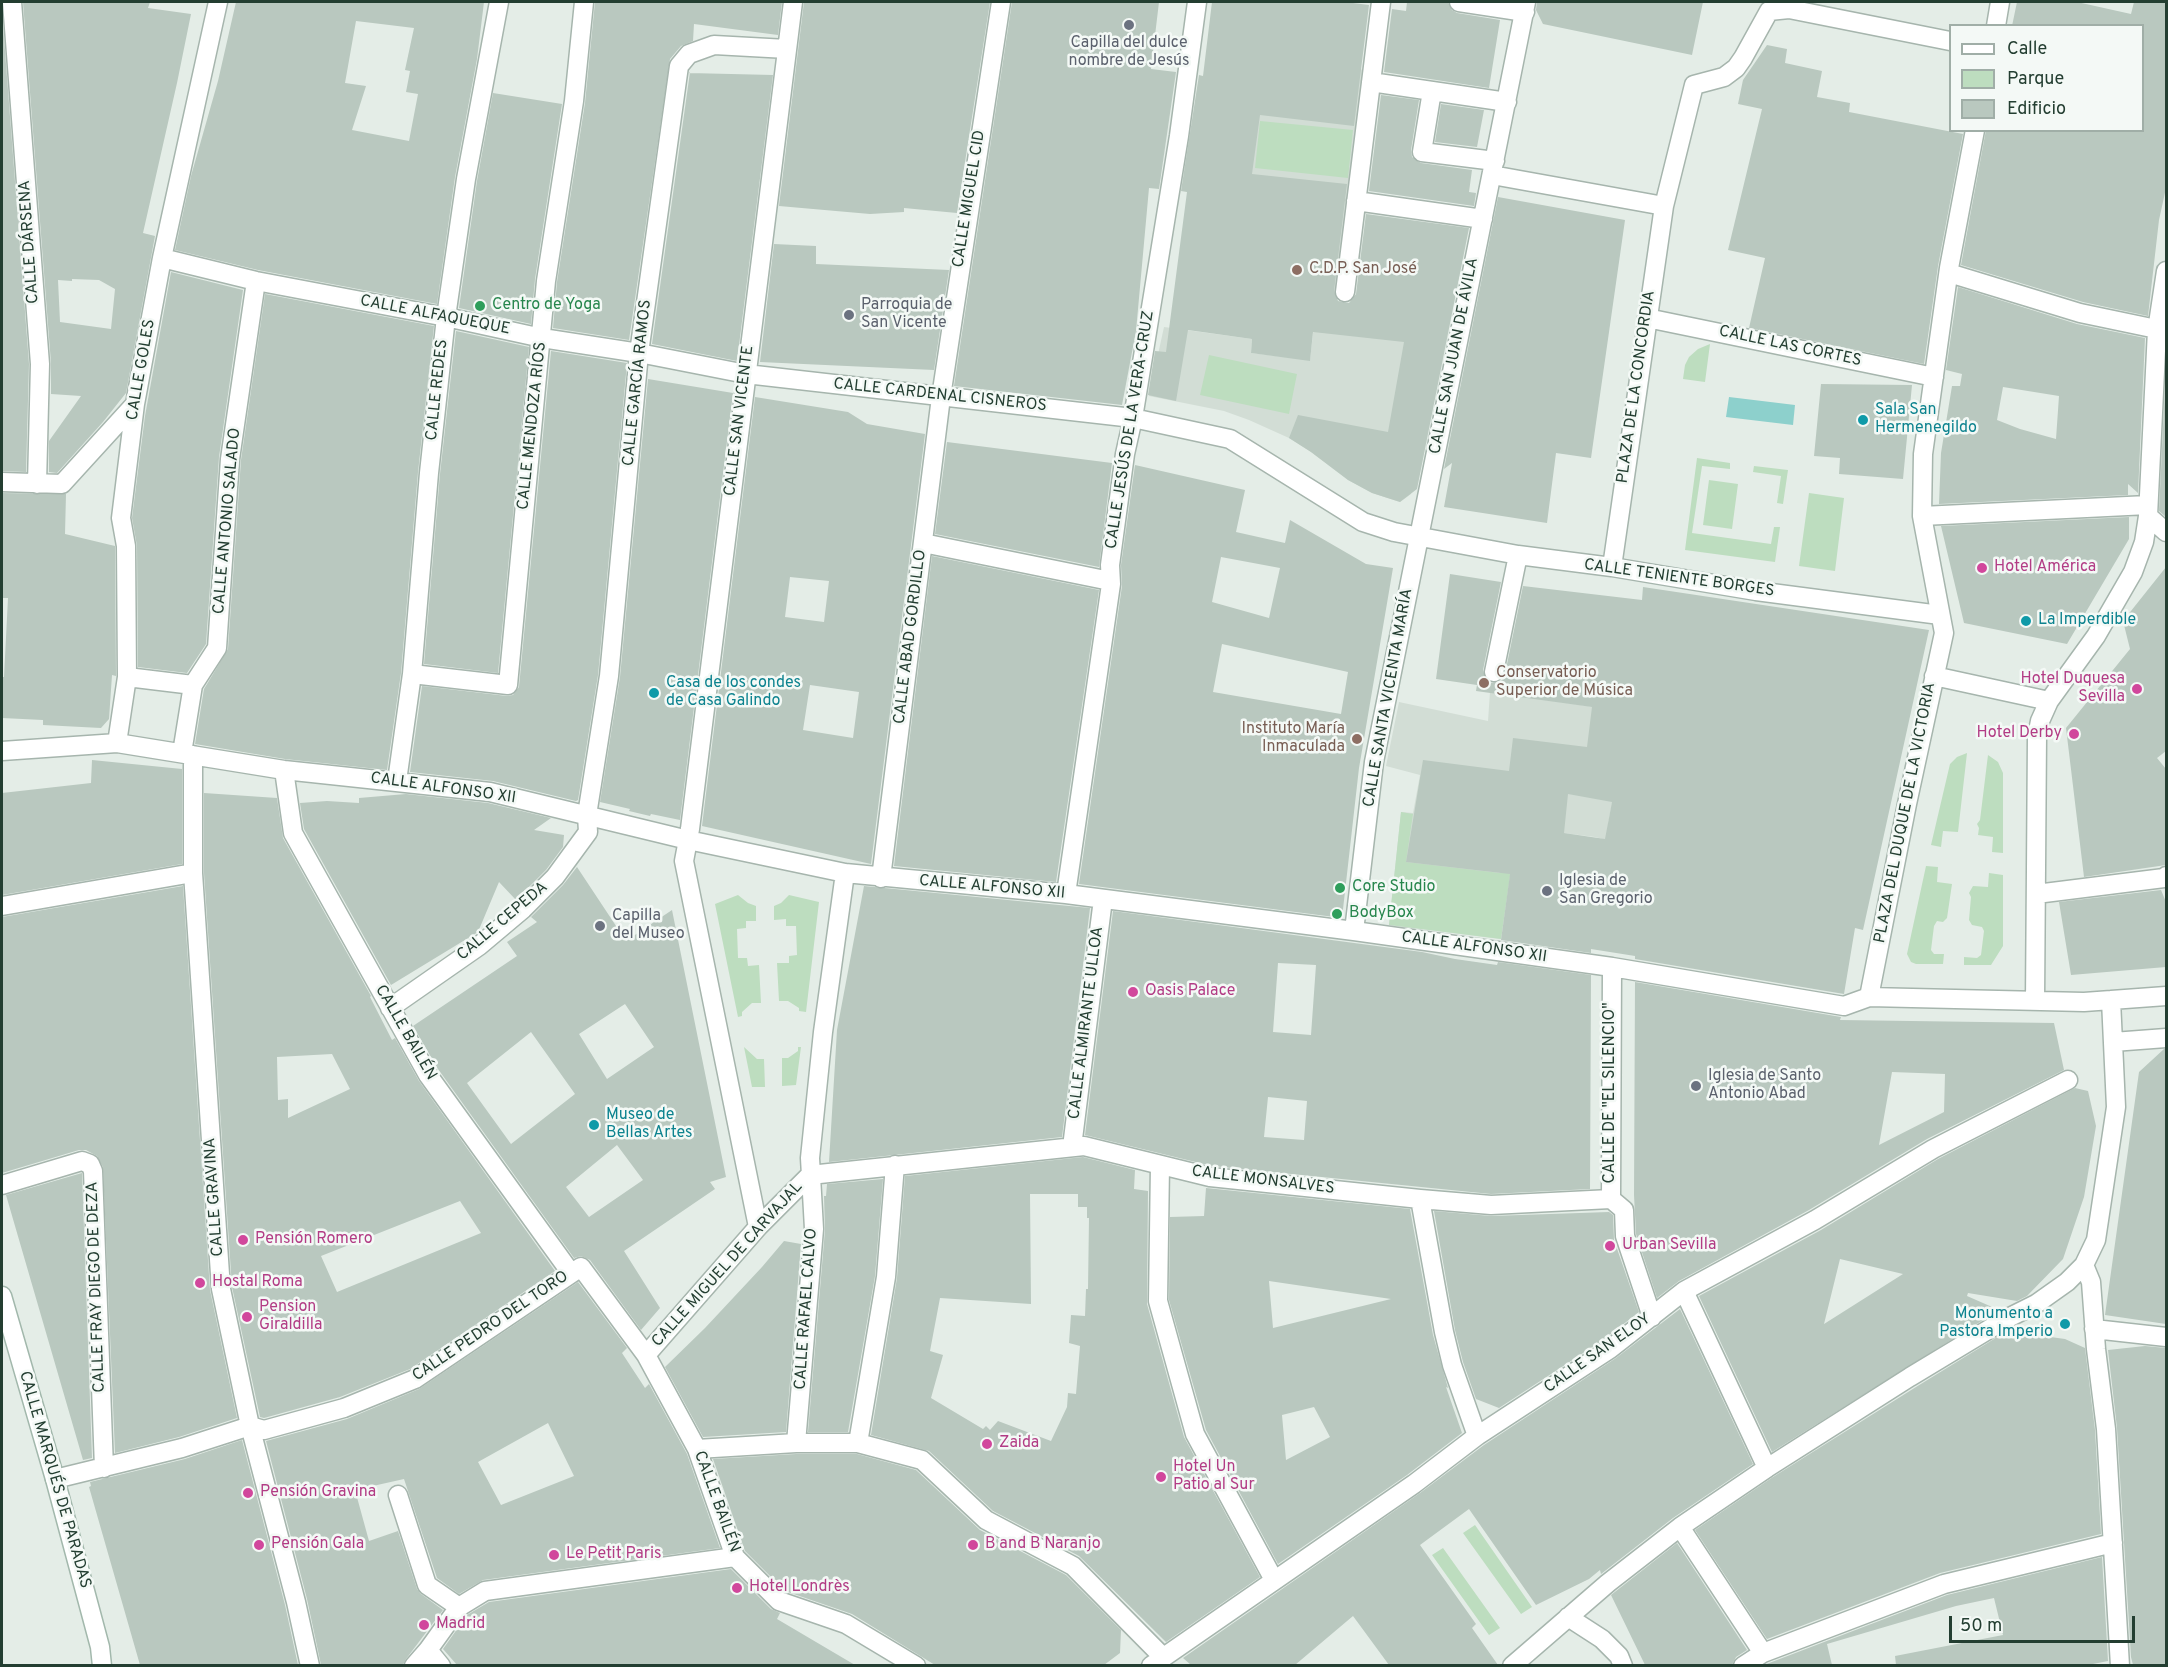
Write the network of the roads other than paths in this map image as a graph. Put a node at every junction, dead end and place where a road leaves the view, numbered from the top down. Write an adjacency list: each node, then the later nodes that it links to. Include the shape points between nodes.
1 (12, 2): 40 (street, CALLE DÁRSENA, via 40,364)
2 (215, 2): 24 (street, CALLE GOLES)
3 (499, 2): 29 (street, CALLE REDES, via 466,179)
4 (584, 2): 32 (street, CALLE MENDOZA RÍOS, via 574,101 546,281)
5 (793, 2): 15 (street, CALLE SAN VICENTE)
6 (1001, 2): 36 (street, CALLE MIGUEL CID)
7 (1197, 2): 38 (street, CALLE JESÚS DE LA VERA-CRUZ)
8 (1381, 2): 16 (street)
9 (1459, 2): 12 (street)
10 (2000, 2): 13 (street)
11 (1790, 5): 14 (street); 22 (street, PLAZA DE LA CONCORDIA, via 1769,11 1736,68 1724,77 1694,85)
12 (1526, 7): 18 (street, CALLE SAN JUAN DE ÁVILA)
13 (1995, 24)
14 (1949, 41)
15 (787, 49): 33 (street, CALLE GARCÍA RAMOS, via 714,45 689,54 679,66); 34 (street, CALLE SAN VICENTE)
16 (1371, 82): 17 (street); 21 (street)
17 (1432, 91): 18 (street); 20 (street, via 1422,152)
18 (1507, 102): 20 (street, CALLE SAN JUAN DE ÁVILA)
19 (1976, 132): 26 (street)
20 (1494, 168): 22 (street); 23 (street, CALLE SAN JUAN DE ÁVILA)
21 (1356, 201): 23 (street); 28 (street)
22 (1664, 206): 30 (street, PLAZA DE LA CONCORDIA)
23 (1483, 219): 44 (street, CALLE SAN JUAN DE ÁVILA)
24 (162, 258): 27 (street, CALLE ALFAQUEQUE); 37 (street, CALLE GOLES)
25 (2166, 271): 31 (street)
26 (1949, 273): 31 (street, via 2080,313); 35 (street)
27 (256, 281): 29 (street, CALLE ALFAQUEQUE); 54 (street, CALLE ANTONIO SALADO, via 231,459 217,648)
28 (1345, 291)
29 (446, 317): 32 (street, CALLE ALFAQUEQUE); 51 (street, CALLE REDES)
30 (1647, 318): 35 (street, CALLE LAS CORTES); 47 (street, PLAZA DE LA CONCORDIA)
31 (2162, 330): 41 (street)
32 (542, 338): 33 (street, CALLE ALFAQUEQUE); 51 (street, CALLE MENDOZA RÍOS, via 508,685)
33 (639, 353): 34 (street, CALLE ALFAQUEQUE); 61 (street, CALLE GARCÍA RAMOS, via 609,676)
34 (746, 374): 36 (street, CALLE CARDENAL CISNEROS); 62 (street, CALLE SAN VICENTE)
35 (1934, 377): 42 (street, via 1923,454)
36 (941, 397): 38 (street, CALLE CARDENAL CISNEROS); 45 (street, CALLE ABAD GORDILLO)
37 (135, 404): 40 (street, via 62,484); 53 (street, CALLE GOLES, via 121,518 126,546)
38 (1133, 418): 44 (street, CALLE CARDENAL CISNEROS, via 1230,439 1363,522); 48 (street, CALLE JESÚS DE LA VERA-CRUZ)
39 (2, 482): 40 (street)
40 (37, 484)
41 (2148, 510): 42 (street); 43 (street); 55 (street, via 2144,542 2133,572 2096,636)
42 (1922, 516): 49 (street)
43 (2166, 532)
44 (1419, 538): 46 (street, CALLE TENIENTE BORGES); 71 (street, CALLE SANTA VICENTA MARÍA, via 1374,762)
45 (923, 543): 48 (street); 65 (street, CALLE ABAD GORDILLO)
46 (1518, 555): 47 (street, CALLE TENIENTE BORGES); 50 (street)
47 (1612, 567): 49 (street, CALLE TENIENTE BORGES)
48 (1110, 581): 67 (street, CALLE JESÚS DE LA VERA-CRUZ)
49 (1942, 624): 52 (street)
50 (1494, 672)
51 (412, 674): 60 (street, CALLE REDES)
52 (1934, 676): 55 (street, PLAZA DEL DUQUE DE LA VICTORIA); 74 (street, PLAZA DEL DUQUE DE LA VICTORIA)
53 (127, 677): 54 (street); 56 (street, CALLE GOLES)
54 (193, 685): 58 (street, CALLE ANTONIO SALADO)
55 (2049, 701): 68 (street, via 2037,736)
56 (117, 743): 57 (street, CALLE ALFONSO XII); 58 (street, CALLE ALFONSO XII)
57 (2, 751)
58 (188, 754): 59 (street, CALLE ALFONSO XII); 63 (street, CALLE GRAVINA)
59 (284, 770): 60 (street, CALLE ALFONSO XII); 77 (street, CALLE BAILÉN, via 293,832)
60 (397, 781): 61 (street, CALLE ALFONSO XII, via 489,792)
61 (587, 815): 62 (street, CALLE ALFONSO XII); 77 (street, CALLE CEPEDA, via 588,832 555,877 523,909 479,946)
62 (688, 840): 64 (street, CALLE ALFONSO XII); 88 (street, CALLE SAN VICENTE, via 684,861)
63 (193, 873): 70 (street); 97 (street, CALLE GRAVINA, via 221,1289)
64 (845, 873): 65 (street, CALLE ALFONSO XII); 84 (street, CALLE RAFAEL CALVO, via 823,1032)
65 (881, 878): 67 (street, CALLE ALFONSO XII)
66 (2166, 879): 68 (street)
67 (1066, 894): 69 (street, CALLE ALFONSO XII)
68 (2036, 894): 76 (street)
69 (1103, 899): 71 (street, CALLE ALFONSO XII); 81 (street, CALLE ALMIRANTE ULLOA)
70 (2, 906)
71 (1354, 931): 72 (street, CALLE ALFONSO XII)
72 (1612, 967): 74 (street, CALLE ALFONSO XII, via 1844,1006); 87 (street, CALLE DE "EL SILENCIO")
73 (2166, 996): 75 (street)
74 (1869, 997): 76 (street)
75 (2111, 1000): 76 (street); 79 (street)
76 (2035, 1001)
77 (390, 1008): 90 (street, CALLE BAILÉN, via 428,1076)
78 (2166, 1038): 79 (street)
79 (2113, 1042): 89 (street, via 2116,1107 2096,1240)
80 (2068, 1080): 91 (street, CALLE SAN ELOY, via 1933,1149 1818,1225)
81 (1072, 1147): 82 (street, CALLE MONSALVES); 83 (street, CALLE MONSALVES, via 1084,1146)
82 (894, 1165): 84 (street, CALLE MONSALVES); 100 (street, via 886,1277)
83 (1160, 1165): 86 (street, CALLE MONSALVES, via 1210,1177); 109 (street, via 1158,1301 1195,1434)
84 (810, 1174): 88 (street, CALLE MIGUEL DE CARVAJAL); 99 (street, CALLE RAFAEL CALVO, via 814,1230)
85 (2, 1185): 102 (street, CALLE FRAY DIEGO DE DEZA, via 82,1161 90,1164 93,1171)
86 (1420, 1199): 87 (street, CALLE MONSALVES, via 1491,1205); 98 (street, via 1444,1332)
87 (1611, 1199): 93 (street, CALLE DE "EL SILENCIO", via 1624,1210 1625,1236)
88 (758, 1227): 96 (street, CALLE MIGUEL DE CARVAJAL)
89 (2084, 1265): 94 (street, via 2091,1282); 103 (street, via 2036,1304 1996,1324)
90 (576, 1270): 96 (street, CALLE BAILÉN); 97 (street, CALLE PEDRO DEL TORO, via 415,1379 344,1408 264,1430)
91 (1684, 1292): 93 (street, CALLE SAN ELOY); 103 (street)
92 (2, 1296): 104 (street, CALLE MARQUÉS DE PARADAS)
93 (1652, 1317): 98 (street, CALLE SAN ELOY)
94 (2094, 1329): 95 (street); 107 (street, via 2106,1429)
95 (2166, 1337)
96 (646, 1355): 101 (street, CALLE BAILÉN)
97 (250, 1426): 102 (street, CALLE PEDRO DEL TORO); 116 (street, CALLE GRAVINA)
98 (1477, 1436): 109 (street, CALLE SAN ELOY, via 1416,1487)
99 (796, 1443): 100 (street); 101 (street)
100 (858, 1443): 114 (street, via 922,1460 986,1520 1073,1566)
101 (698, 1449): 108 (street, CALLE BAILÉN)
102 (104, 1468): 104 (street, CALLE PEDRO DEL TORO)
103 (1767, 1468): 106 (street)
104 (56, 1479): 115 (street, CALLE MARQUÉS DE PARADAS)
105 (398, 1496): 110 (street, via 427,1585)
106 (1680, 1527): 111 (street); 113 (street)
107 (2113, 1543): 113 (street, via 1944,1584); 123 (street)
108 (735, 1557): 110 (street, via 485,1591); 119 (street, CALLE BAILÉN, via 778,1601 846,1624)
109 (1274, 1580): 114 (street, CALLE SAN ELOY)
110 (459, 1607): 112 (street)
111 (1568, 1617): 120 (street); 121 (street, via 1602,1639)
112 (428, 1650): 117 (street); 118 (street)
113 (1763, 1653): 122 (street)
114 (1157, 1661)
115 (102, 1665)
116 (310, 1665)
117 (414, 1665)
118 (441, 1665)
119 (916, 1665)
120 (1514, 1665)
121 (1623, 1665)
122 (1743, 1665)
123 (2120, 1665)

